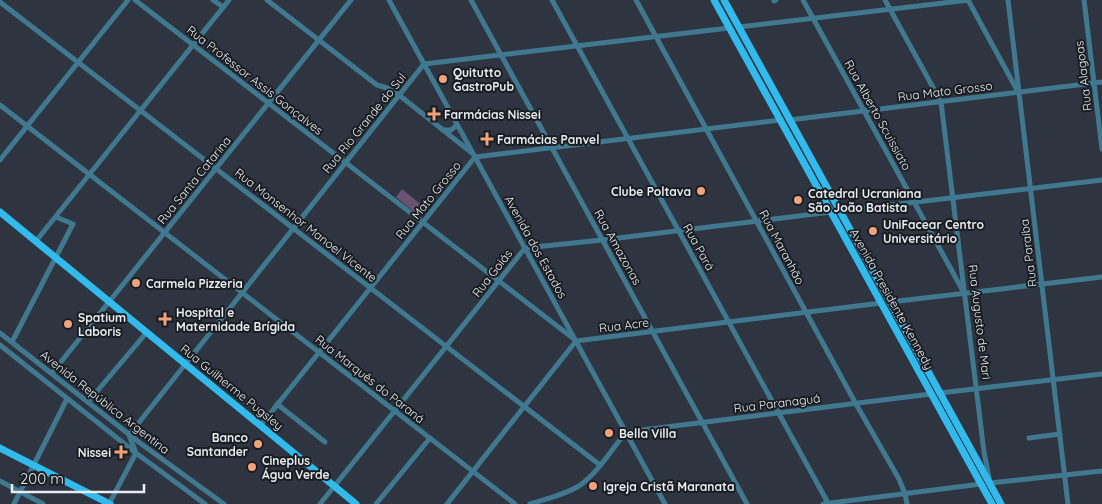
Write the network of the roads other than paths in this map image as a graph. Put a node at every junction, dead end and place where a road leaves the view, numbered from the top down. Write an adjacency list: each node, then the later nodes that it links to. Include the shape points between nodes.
1 (128, 0): 29 (street)
2 (135, 0): 26 (street, Rua Professor Assis Gonçalves)
3 (213, 0): 19 (street)
4 (229, 0): 19 (street)
5 (267, 0): 25 (street)
6 (351, 0): 25 (street, Rua Santa Catarina)
7 (389, 0): 30 (street, Avenida dos Estados)
8 (471, 0): 28 (street, Rua Amazonas)
9 (552, 0): 27 (street, Rua Pará)
10 (636, 0): 24 (street, Rua Maranhão)
11 (714, 0): 23 (main road, Avenida Presidente Kennedy)
12 (724, 0): 22 (main road, Avenida Presidente Kennedy)
13 (803, 0): 21 (street, Rua Alberto Scuissiato)
14 (885, 0): 20 (street, Rua Augusto de Mari)
15 (968, 0): 20 (street); 33 (street)
16 (1008, 0): 33 (street, Rua Paraíba)
17 (1084, 0): 32 (street, Rua Alagoas)
18 (1, 2): 29 (street, Rua Monsenhor Manoel Vicente)
19 (223, 7): 26 (street)
20 (890, 9): 21 (street); 35 (street, Rua Augusto de Mari)
21 (813, 18): 22 (street); 39 (street, Rua Alberto Scuissiato)
22 (738, 27): 41 (main road, Avenida Presidente Kennedy)
23 (729, 28): 24 (street); 40 (main road, Avenida Presidente Kennedy)
24 (656, 37): 27 (street); 45 (street, Rua Maranhão)
25 (319, 40): 34 (street, via 377,85); 36 (street, Rua Santa Catarina)
26 (193, 45): 36 (street, Rua Professor Assis Gonçalves); 38 (street)
27 (577, 46): 28 (street); 46 (street, Rua Pará)
28 (501, 55): 30 (street); 47 (street, Rua Amazonas)
29 (78, 62): 38 (street, Rua Monsenhor Manoel Vicente); 43 (street)
30 (424, 64): 34 (street, Rua Rio Grande do Sul); 42 (street, Avenida dos Estados)
31 (1102, 82): 32 (street, Rua Mato Grosso)
32 (1094, 83): 33 (street, Rua Mato Grosso); 48 (street, Rua Alagoas)
33 (1019, 92): 35 (street, Rua Mato Grosso); 57 (street, Rua Paraíba)
34 (398, 95): 44 (street); 51 (street, Rua Rio Grande do Sul)
35 (941, 102): 39 (street, Rua Mato Grosso); 58 (street, Rua Augusto de Mari)
36 (268, 103): 51 (street, Rua Professor Assis Gonçalves); 54 (street, Rua Santa Catarina)
37 (0, 105): 43 (street, Rua Marquês do Paraná)
38 (141, 110): 54 (street, Rua Monsenhor Manoel Vicente); 55 (street)
39 (864, 111): 41 (street, Rua Mato Grosso); 59 (street, Rua Alberto Scuissiato)
40 (780, 120): 45 (street, Rua Mato Grosso); 53 (main road, Avenida Presidente Kennedy)
41 (790, 120): 52 (main road, Avenida Presidente Kennedy)
42 (457, 125): 44 (street, via 451,130); 49 (street, Avenida dos Estados)
43 (27, 126): 50 (street); 55 (street, Rua Marquês do Paraná)
44 (442, 130): 49 (street)
45 (706, 130): 46 (street, Rua Mato Grosso); 65 (street, Rua Maranhão)
46 (628, 139): 47 (street, Rua Mato Grosso); 67 (street, Rua Pará)
47 (552, 148): 49 (street, Rua Mato Grosso); 69 (street, Rua Amazonas)
48 (1102, 149)
49 (474, 155): 64 (street, Rua Mato Grosso); 71 (street, Avenida dos Estados)
50 (0, 160)
51 (345, 162): 64 (street, Rua Professor Assis Gonçalves); 66 (street, Rua Rio Grande do Sul)
52 (815, 166): 53 (main road); 60 (main road, Avenida Presidente Kennedy)
53 (806, 167): 62 (main road, Avenida Presidente Kennedy)
54 (216, 169): 66 (street, Rua Monsenhor Manoel Vicente); 68 (street, Rua Santa Catarina)
55 (89, 174): 63 (street); 68 (street, Rua Marquês do Paraná)
56 (1102, 180): 57 (street)
57 (1030, 189): 58 (street); 75 (street, Rua Paraíba)
58 (953, 198): 59 (street); 78 (street, Rua Augusto de Mari)
59 (915, 202): 60 (street); 78 (street, Rua Alberto Scuissiato)
60 (840, 211): 80 (main road, Avenida Presidente Kennedy)
61 (0, 212): 70 (main road, Rua Guilherme Pugsley)
62 (831, 212): 65 (street, Rua Goiás); 81 (main road, Avenida Presidente Kennedy)
63 (56, 217): 70 (street); 72 (street, via 73,224)
64 (422, 222): 74 (street, Rua Professor Assis Gonçalves); 76 (street, Rua Mato Grosso)
65 (756, 222): 67 (street, Rua Goiás); 82 (street, Rua Maranhão)
66 (293, 228): 76 (street, Rua Monsenhor Manoel Vicente); 77 (street, Rua Rio Grande do Sul)
67 (679, 231): 69 (street, Rua Goiás); 83 (street, Rua Pará)
68 (165, 233): 77 (street, Rua Marquês do Paraná); 79 (street, Rua Santa Catarina)
69 (602, 240): 71 (street, Rua Goiás); 86 (street, Rua Amazonas)
70 (36, 241): 72 (main road, Rua Guilherme Pugsley)
71 (525, 248): 74 (street, Rua Goiás); 89 (street, Avenida dos Estados)
72 (56, 257): 79 (main road, Rua Guilherme Pugsley); 90 (street)
73 (1102, 277): 75 (street)
74 (499, 281): 89 (street, Rua Professor Assis Gonçalves); 92 (street, Rua Goiás)
75 (1042, 284): 78 (street); 97 (street, Rua Paraíba)
76 (370, 288): 92 (street, Rua Monsenhor Manoel Vicente); 93 (street, Rua Mato Grosso)
77 (242, 293): 93 (street, Rua Marquês do Paraná); 94 (street, Rua Rio Grande do Sul)
78 (965, 293): 80 (street); 98 (street, Rua Augusto de Mari)
79 (110, 302): 87 (main road, Rua Guilherme Pugsley); 95 (street, Rua Santa Catarina)
80 (890, 302): 84 (main road, Avenida Presidente Kennedy)
81 (881, 303): 82 (street, Rua Acre); 85 (main road, Avenida Presidente Kennedy)
82 (806, 312): 83 (street, Rua Acre); 104 (street, Rua Maranhão)
83 (728, 321): 86 (street, Rua Acre); 107 (street, Rua Pará)
84 (902, 324): 85 (main road); 99 (main road, Avenida Presidente Kennedy)
85 (895, 328): 100 (main road, Avenida Presidente Kennedy)
86 (652, 331): 89 (street, Rua Acre); 108 (street, Rua Amazonas)
87 (147, 332): 94 (main road, Rua Guilherme Pugsley); 102 (street)
88 (0, 333): 90 (street, Avenida República Argentina)
89 (576, 341): 105 (street); 110 (street, Avenida dos Estados)
90 (12, 342): 95 (street, Avenida República Argentina)
91 (0, 345): 101 (street, Avenida República Argentina)
92 (446, 346): 105 (street, Rua Monsenhor Manoel Vicente); 106 (street, Rua Goiás)
93 (319, 352): 103 (street, Rua Mato Grosso); 106 (street, Rua Marquês do Paraná)
94 (186, 364): 109 (main road, Rua Guilherme Pugsley); 111 (street, Rua Rio Grande do Sul)
95 (52, 373): 102 (street, Avenida República Argentina)
96 (1102, 374): 97 (street)
97 (1053, 380): 98 (street); 112 (street, Rua Paraíba)
98 (976, 389): 99 (street); 117 (street, Rua Augusto de Mari)
99 (940, 393): 119 (main road, Avenida Presidente Kennedy)
100 (931, 394): 104 (street, Rua Paranaguá); 127 (main road, Avenida Presidente Kennedy)
101 (68, 399): 118 (street, Avenida República Argentina); 120 (street)
102 (88, 402): 111 (street, Avenida República Argentina)
103 (277, 404): 109 (street, Rua Mato Grosso); 115 (street)
104 (856, 404): 107 (street, Rua Paranaguá); 130 (street, Rua Maranhão)
105 (524, 407): 121 (street, Rua Monsenhor Manoel Vicente); 123 (street)
106 (395, 411): 113 (street, Rua Marquês do Paraná); 128 (street, Rua Goiás)
107 (779, 413): 108 (street, Rua Paranaguá); 133 (street, Rua Pará)
108 (702, 422): 110 (street, Rua Paranaguá); 145 (street, Rua Amazonas)
109 (261, 425): 128 (main road, Rua Guilherme Pugsley)
110 (626, 432): 121 (street); 144 (street, Avenida dos Estados)
111 (129, 434): 118 (street); 137 (street, Avenida República Argentina)
112 (1060, 434): 114 (street); 124 (street, Rua Paraíba)
113 (430, 438): 123 (street, Rua Marquês do Paraná); 140 (street)
114 (1029, 438)
115 (325, 442)
116 (0, 448): 120 (main road)
117 (984, 452): 119 (street); 126 (street, Rua Augusto de Mari)
118 (136, 453): 132 (street, Avenida República Argentina); 136 (street)
119 (976, 458): 126 (main road, Avenida Presidente Kennedy)
120 (33, 465): 129 (street); 136 (main road)
121 (600, 465): 143 (street, via 573,489)
122 (1102, 471): 124 (street)
123 (473, 472): 141 (street); 142 (street, Rua Marquês do Paraná)
124 (1065, 476): 126 (street); 151 (street, Rua Paraíba)
125 (0, 481): 129 (street)
126 (990, 483): 150 (main road, Avenida Presidente Kennedy)
127 (981, 484): 130 (street); 131 (main road, Avenida Presidente Kennedy)
128 (335, 486): 138 (street, Rua Goiás); 139 (main road, Rua Guilherme Pugsley)
129 (20, 492): 134 (street); 135 (street)
130 (905, 494): 133 (street); 147 (street, Rua Maranhão)
131 (987, 495): 148 (main road); 149 (main road, Avenida Presidente Kennedy)
132 (201, 503)
133 (828, 503): 146 (street)
134 (14, 504)
135 (43, 504)
136 (109, 504)
137 (224, 504)
138 (320, 504)
139 (356, 504)
140 (376, 504)
141 (447, 504)
142 (515, 504)
143 (530, 504)
144 (665, 504)
145 (747, 504)
146 (823, 504)
147 (907, 504)
148 (988, 504)
149 (992, 504)
150 (1001, 504)
151 (1068, 504)

